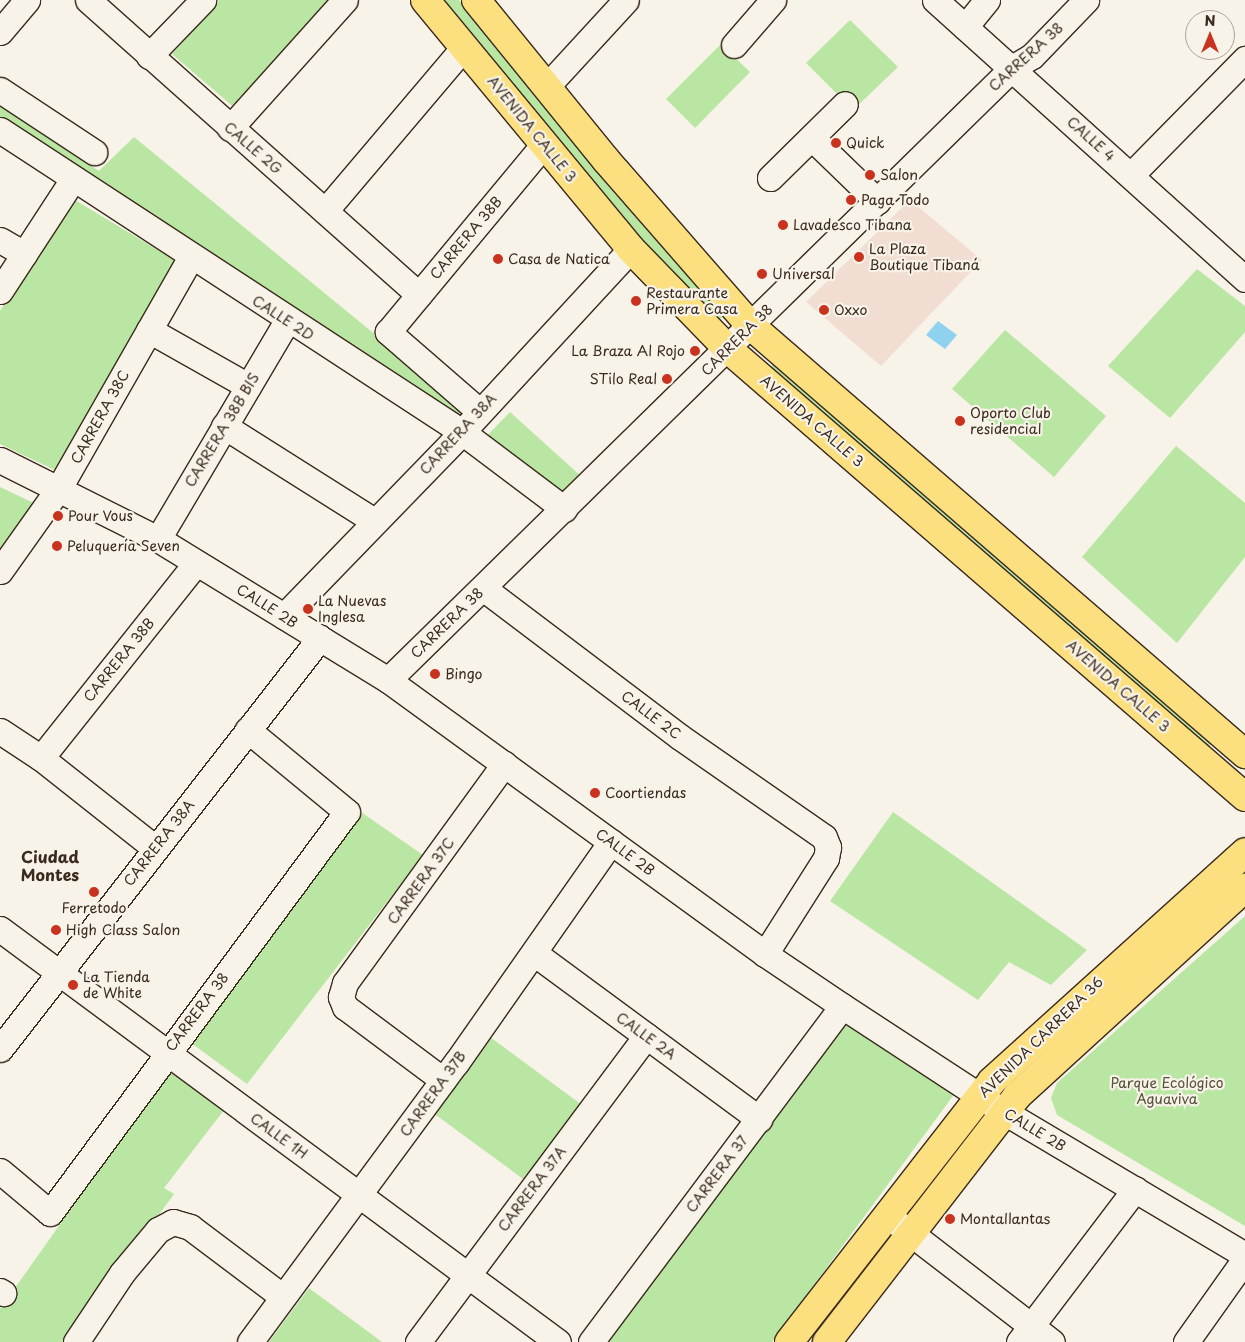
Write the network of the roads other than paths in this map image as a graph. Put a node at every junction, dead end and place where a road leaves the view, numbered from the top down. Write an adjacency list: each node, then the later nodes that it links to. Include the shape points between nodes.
1 (27, 0): 13 (street)
2 (88, 0): 16 (street, CALLE 2G)
3 (202, 0): 16 (street)
4 (345, 0): 22 (street)
5 (424, 0): 15 (main road, AVENIDA CALLE 3)
6 (476, 0): 19 (main road)
7 (626, 0): 19 (street)
8 (773, 0): 14 (street)
9 (935, 0): 12 (street, CALLE 4)
10 (987, 0): 12 (street)
11 (1086, 0): 18 (street, CARRERA 38, via 1032,56)
12 (965, 26): 18 (street, CALLE 4)
13 (0, 32)
14 (734, 45)
15 (464, 47): 25 (main road, AVENIDA CALLE 3); 31 (street)
16 (149, 56): 22 (street, CALLE 2G)
17 (1245, 59): 27 (street)
18 (1012, 68): 27 (street, CALLE 4); 30 (street, CARRERA 38)
19 (546, 87): 40 (main road)
20 (0, 90): 26 (street)
21 (845, 104): 24 (street)
22 (230, 128): 31 (street, CALLE 2G)
23 (0, 130): 29 (street, CALLE 2D)
24 (812, 138): 28 (street); 30 (street)
25 (544, 144): 33 (main road, AVENIDA CALLE 3); 38 (street, CARRERA 38B)
26 (94, 152)
27 (1131, 175): 36 (street, CALLE 4)
28 (770, 178)
29 (73, 179): 34 (street); 35 (street, CALLE 2D)
30 (877, 201): 40 (street, CARRERA 38)
31 (325, 212): 38 (street, CALLE 2G)
32 (0, 240): 34 (street)
33 (631, 249): 42 (main road, AVENIDA CALLE 3); 44 (street, CARRERA 38A)
34 (24, 254): 37 (street)
35 (191, 257): 39 (street, CALLE 2D); 41 (street, CARRERA 38C)
36 (1245, 279)
37 (0, 291)
38 (418, 295): 44 (street, CARRERA 38B, via 388,332)
39 (287, 320): 43 (street, CARRERA 38B BIS); 46 (street, CALLE 2D)
40 (751, 326): 42 (street, CARRERA 38); 60 (main road)
41 (149, 330): 43 (street); 48 (street, CARRERA 38C)
42 (728, 349): 49 (street, CARRERA 38); 63 (main road, AVENIDA CALLE 3)
43 (248, 386): 45 (street, CARRERA 38B BIS)
44 (479, 412): 46 (street, CARRERA 38A)
45 (224, 426): 50 (street); 51 (street, CARRERA 38B BIS)
46 (462, 432): 49 (street, CALLE 2D); 50 (street, CARRERA 38A)
47 (0, 460): 48 (street, CALLE 2B)
48 (59, 488): 51 (street, CALLE 2B); 53 (street, CARRERA 38C)
49 (564, 509): 54 (street, CARRERA 38)
50 (374, 521): 55 (street, CARRERA 38A)
51 (158, 539): 52 (street, CALLE 2B)
52 (196, 562): 55 (street, CALLE 2B); 61 (street, CARRERA 38B)
53 (0, 571)
54 (483, 588): 57 (street, CARRERA 38); 71 (street, CALLE 2C, via 680,737 824,837 828,847 826,858)
55 (284, 616): 56 (street, CALLE 2B)
56 (320, 638): 57 (street, CALLE 2B); 58 (street, CARRERA 38A)
57 (388, 680): 62 (street, CALLE 2B)
58 (248, 730): 65 (street, CARRERA 38A); 77 (street, CARRERA 38, via 347,812)
59 (0, 731): 61 (street)
60 (1245, 754)
61 (41, 758): 65 (street)
62 (504, 764): 64 (street, CALLE 2B); 78 (street, CARRERA 37C, via 345,983 341,997 344,1008)
63 (1245, 797)
64 (611, 842): 70 (street, CARRERA 37B); 71 (street, CALLE 2B)
65 (154, 848): 73 (street, CARRERA 38A)
66 (1245, 852): 69 (main road, AVENIDA CARRERA 36)
67 (1245, 888): 72 (main road, AVENIDA CARRERA 36)
68 (0, 929): 73 (street, CALLE 1H)
69 (1140, 945): 72 (main road); 79 (main road, AVENIDA CARRERA 36)
70 (534, 953): 75 (street, CALLE 2A); 78 (street, CARRERA 37B)
71 (765, 954): 74 (street, CALLE 2B)
72 (1161, 965): 80 (main road, AVENIDA CARRERA 36, via 1027,1086)
73 (59, 973): 76 (street, CARRERA 38A); 77 (street, CALLE 1H)
74 (842, 1006): 79 (street, CALLE 2B); 81 (street, CARRERA 37)
75 (646, 1036): 81 (street, CALLE 2A); 89 (street, CARRERA 37A)
76 (0, 1049)
77 (167, 1053): 82 (street, CARRERA 38, via 50,1214); 84 (street, CALLE 1H)
78 (443, 1080): 84 (street, CARRERA 37B)
79 (979, 1096): 80 (street, CALLE 2B); 85 (main road, AVENIDA CARRERA 36)
80 (1004, 1112): 83 (street, CALLE 2B); 86 (main road, AVENIDA CARRERA 36)
81 (759, 1119): 96 (street, CARRERA 37)
82 (0, 1171)
83 (1135, 1189): 87 (street, CALLE 2B); 91 (street)
84 (359, 1194): 89 (street, CALLE 1H); 90 (street, CARRERA 37B)
85 (886, 1215): 86 (street); 97 (main road, AVENIDA CARRERA 36)
86 (910, 1233): 91 (street); 98 (main road, AVENIDA CARRERA 36)
87 (1245, 1255)
88 (1245, 1259): 100 (street)
89 (468, 1275): 94 (street, CARRERA 37A); 95 (street, CALLE 1H)
90 (282, 1297): 92 (street, via 190,1227 173,1222 158,1230 122,1273); 93 (street, CARRERA 37B)
91 (1025, 1334): 99 (street)
92 (76, 1342)
93 (250, 1342)
94 (418, 1342)
95 (558, 1342)
96 (591, 1342)
97 (789, 1342)
98 (827, 1342)
99 (1052, 1342)
100 (1186, 1342)

